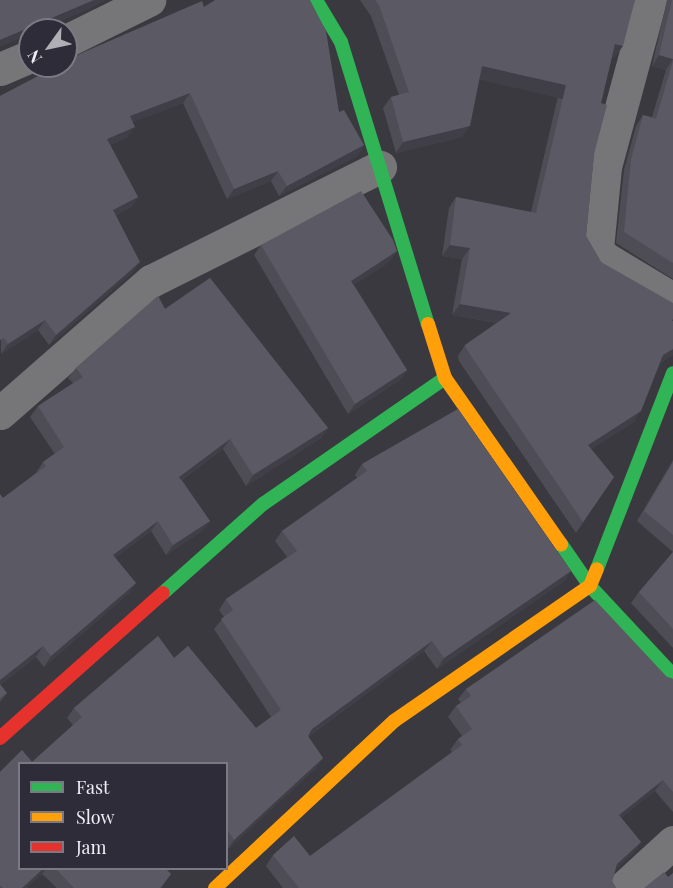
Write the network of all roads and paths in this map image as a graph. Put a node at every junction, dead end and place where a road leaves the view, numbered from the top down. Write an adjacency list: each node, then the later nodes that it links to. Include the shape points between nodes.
1 (149, 0): 4 (street)
2 (316, 0): 7 (street, via 340,42)
3 (650, 0): 8 (street, via 605,167 597,248 603,257)
4 (78, 35)
5 (18, 61): 6 (street)
6 (0, 69)
7 (380, 167): 10 (street); 11 (street, via 151,281)
8 (673, 299)
9 (673, 373): 12 (street)
10 (445, 378): 12 (street); 14 (street, via 262,504)
11 (0, 412)
12 (590, 586): 13 (street); 16 (street, via 394,721)
13 (673, 675)
14 (0, 738)
15 (673, 842): 17 (street)
16 (215, 888)
17 (622, 888)

